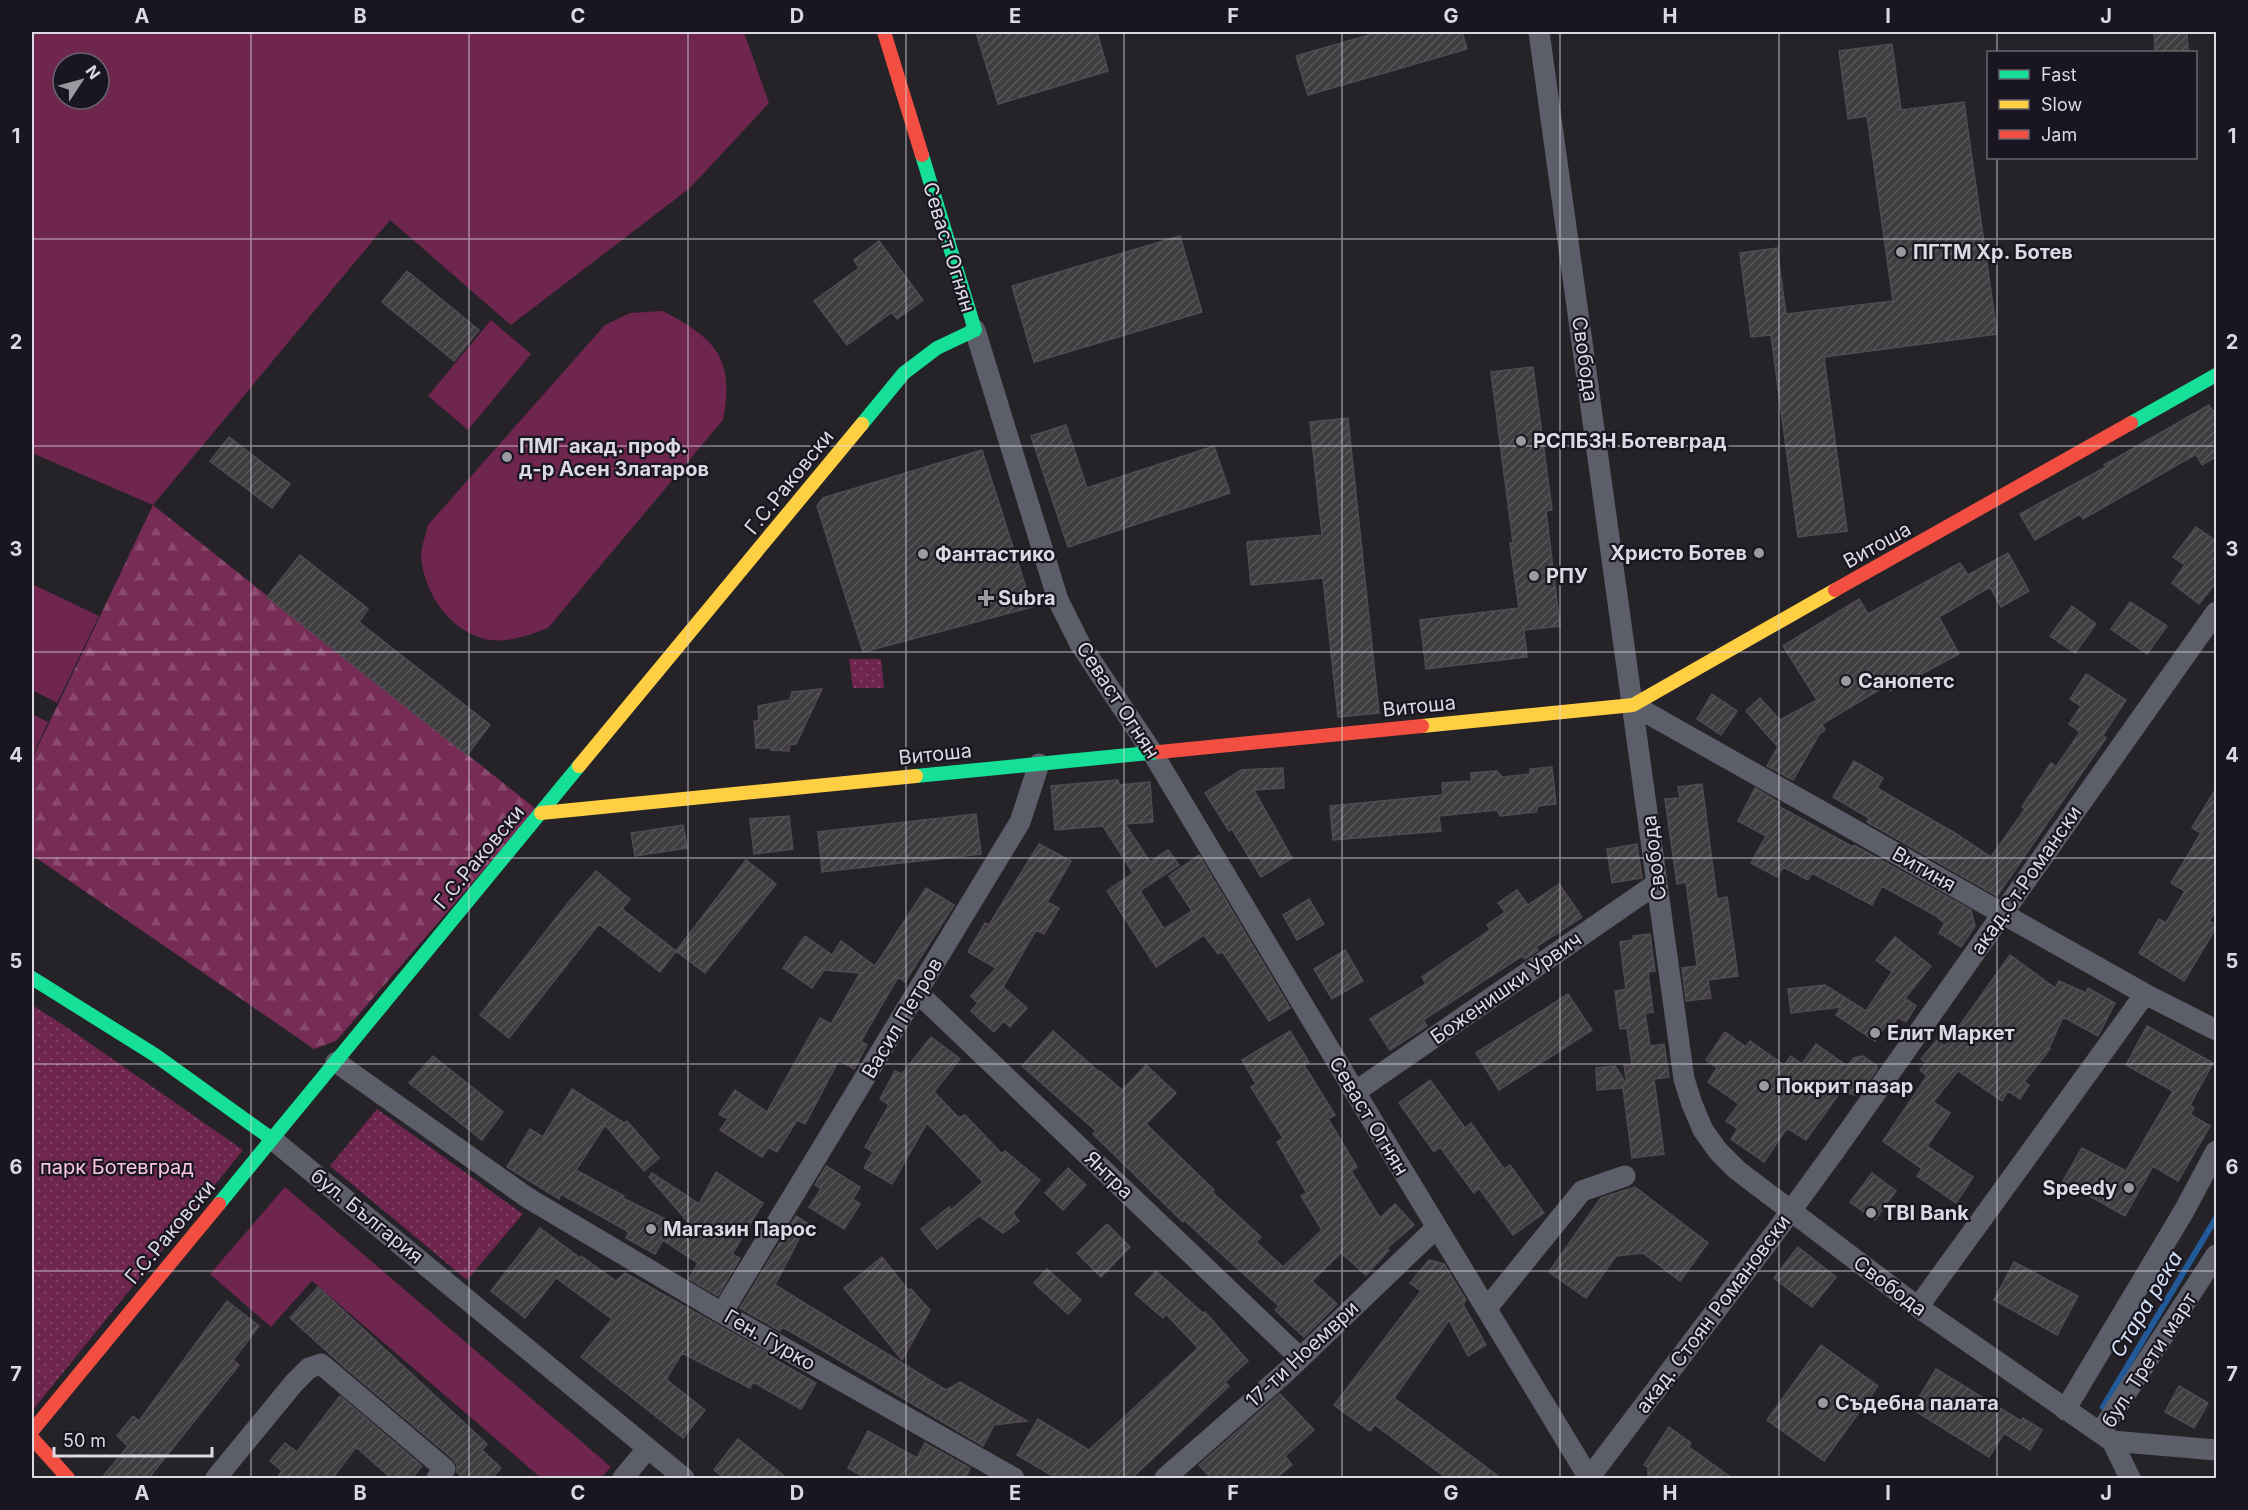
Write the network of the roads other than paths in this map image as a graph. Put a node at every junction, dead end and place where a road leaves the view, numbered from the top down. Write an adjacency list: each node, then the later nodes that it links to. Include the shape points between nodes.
1 (884, 32): 3 (street, Севаст Огнян)
2 (1539, 32): 6 (street, Свобода)
3 (975, 330): 7 (street, Севаст Огнян, via 1058,600 1085,652); 9 (street, Г.С.Раковски, via 933,349 904,373)
4 (2217, 375): 6 (street, Витоша)
5 (2217, 612): 11 (street, акад.Ст.Романски)
6 (1633, 705): 7 (street, Витоша); 10 (street, Свобода); 11 (street, Витиня)
7 (1152, 752): 8 (street, Витоша); 17 (street, Севаст Огнян)
8 (1039, 764): 9 (street, Витоша); 13 (street, Васил Петров, via 1020,822)
9 (541, 813): 16 (street, Г.С.Раковски)
10 (1656, 884): 17 (street, Боженишки Урвич); 22 (street, Свобода, via 1684,1078 1692,1104 1718,1151)
11 (2002, 914): 14 (street, Витиня); 19 (street, акад.Ст.Романски)
12 (32, 978): 18 (street, бул. България, via 149,1050)
13 (918, 993): 27 (street, Васил Петров); 28 (street, Янтра)
14 (2145, 994): 15 (street, Витиня); 26 (street)
15 (2217, 1030)
16 (336, 1062): 18 (street, Г.С.Раковски); 27 (street, Ген. Гурко, via 528,1198)
17 (1355, 1092): 23 (street, Севаст Огнян)
18 (272, 1139): 30 (street, Г.С.Раковски); 33 (street, бул. България)
19 (1836, 1149): 22 (street, акад. Стоян Романовски)
20 (2217, 1151): 29 (street)
21 (1625, 1176): 25 (street, via 1582,1191)
22 (1790, 1211): 26 (street, Свобода); 35 (street, акад. Стоян Романовски)
23 (1437, 1227): 25 (street, Севаст Огнян); 28 (street, 17-ти Ноември)
24 (2217, 1255): 31 (street, бул. Трети март)
25 (1487, 1308): 35 (street, Севаст Огнян)
26 (1918, 1308): 29 (street, Свобода)
27 (722, 1313): 41 (street, Ген. Гурко)
28 (1300, 1358): 42 (street, 17-ти Ноември)
29 (2065, 1410): 31 (street, Свобода)
30 (32, 1431)
31 (2106, 1437): 34 (street); 43 (street)
32 (32, 1438): 36 (street)
33 (648, 1448): 39 (street); 40 (street, бул. България)
34 (2217, 1450)
35 (1589, 1478)
36 (68, 1479)
37 (216, 1479): 38 (street, via 294,1383 309,1368 321,1364 445,1469)
38 (437, 1479)
39 (623, 1479)
40 (684, 1479)
41 (1014, 1479)
42 (1165, 1479)
43 (2130, 1479)

